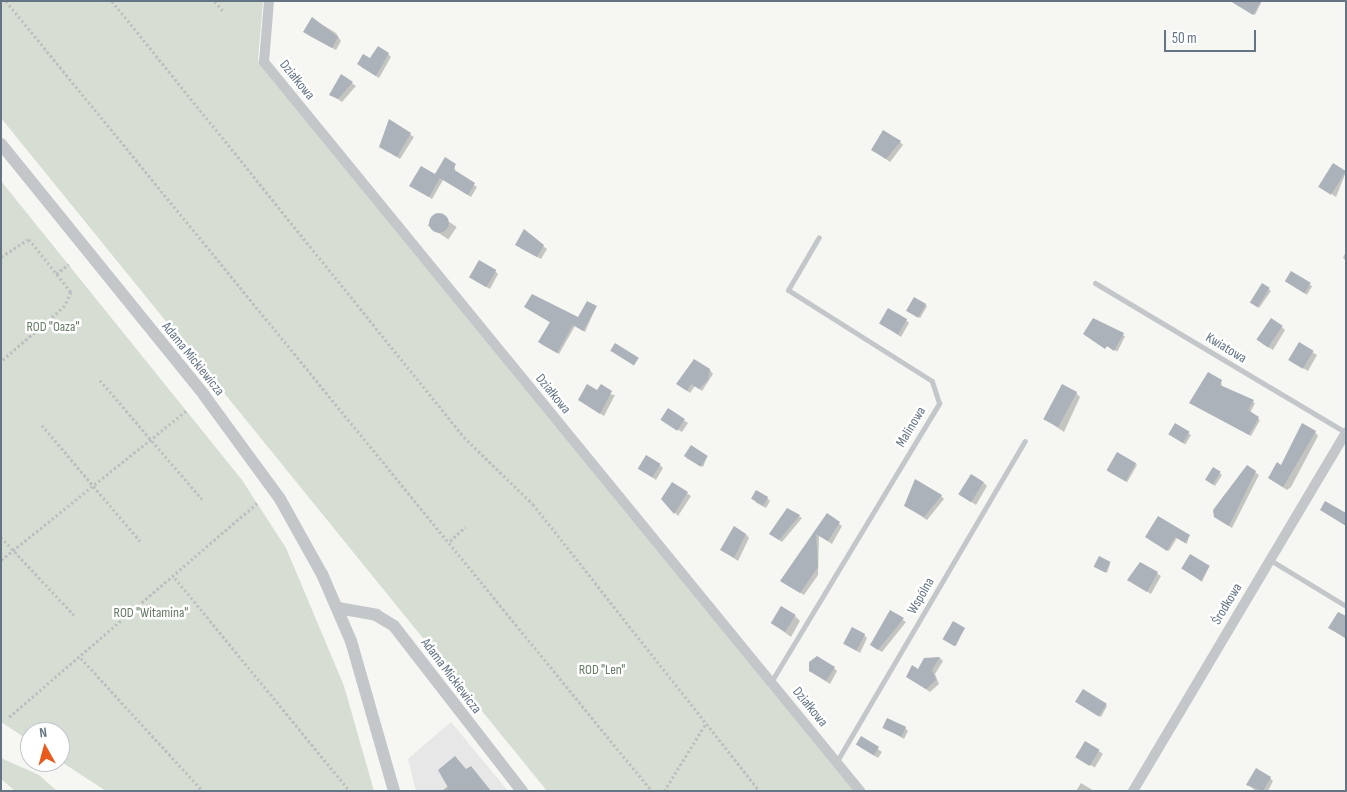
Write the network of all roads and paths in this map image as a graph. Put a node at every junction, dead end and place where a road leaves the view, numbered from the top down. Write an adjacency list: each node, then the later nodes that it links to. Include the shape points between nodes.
1 (6, 1): 25 (path)
2 (112, 1): 36 (path, via 464,437 533,504)
3 (215, 1): 5 (path)
4 (269, 1): 34 (street, Działkowa, via 264,62)
5 (224, 12)
6 (1, 144): 31 (street, Adama Mickiewicza, via 255,462 306,543)
7 (819, 237): 34 (lane, Malinowa, via 788,290 932,381 939,403)
8 (1, 257): 10 (path, via 28,239)
9 (69, 264): 10 (path)
10 (56, 274): 12 (path, via 71,292 65,306)
11 (1095, 284): 16 (lane, Kwiatowa)
12 (1, 362)
13 (100, 380): 17 (path)
14 (187, 410): 17 (path)
15 (42, 425): 19 (path)
16 (1346, 432): 28 (street, Środkowa)
17 (150, 438): 19 (path); 20 (path)
18 (1025, 441): 37 (lane, Wspólna)
19 (92, 485): 24 (path); 26 (path)
20 (202, 499)
21 (257, 503): 29 (path)
22 (466, 526): 25 (path)
23 (1, 537): 26 (path)
24 (140, 541)
25 (450, 541): 42 (path)
26 (14, 549): 27 (path); 32 (path)
27 (1, 560)
28 (1269, 560): 30 (lane); 46 (street, Środkowa)
29 (176, 578): 33 (path); 39 (path)
30 (1346, 606)
31 (338, 608): 40 (street, Adama Mickiewicza); 41 (street, Adama Mickiewicza, via 376,615 394,626)
32 (74, 615)
33 (81, 658): 35 (path); 38 (path)
34 (771, 682): 37 (street, Działkowa)
35 (9, 717)
36 (706, 723): 43 (path); 44 (path)
37 (836, 762): 45 (street, Działkowa)
38 (203, 791)
39 (350, 791)
40 (394, 791)
41 (522, 791)
42 (652, 791)
43 (664, 791)
44 (760, 791)
45 (860, 791)
46 (1133, 791)

